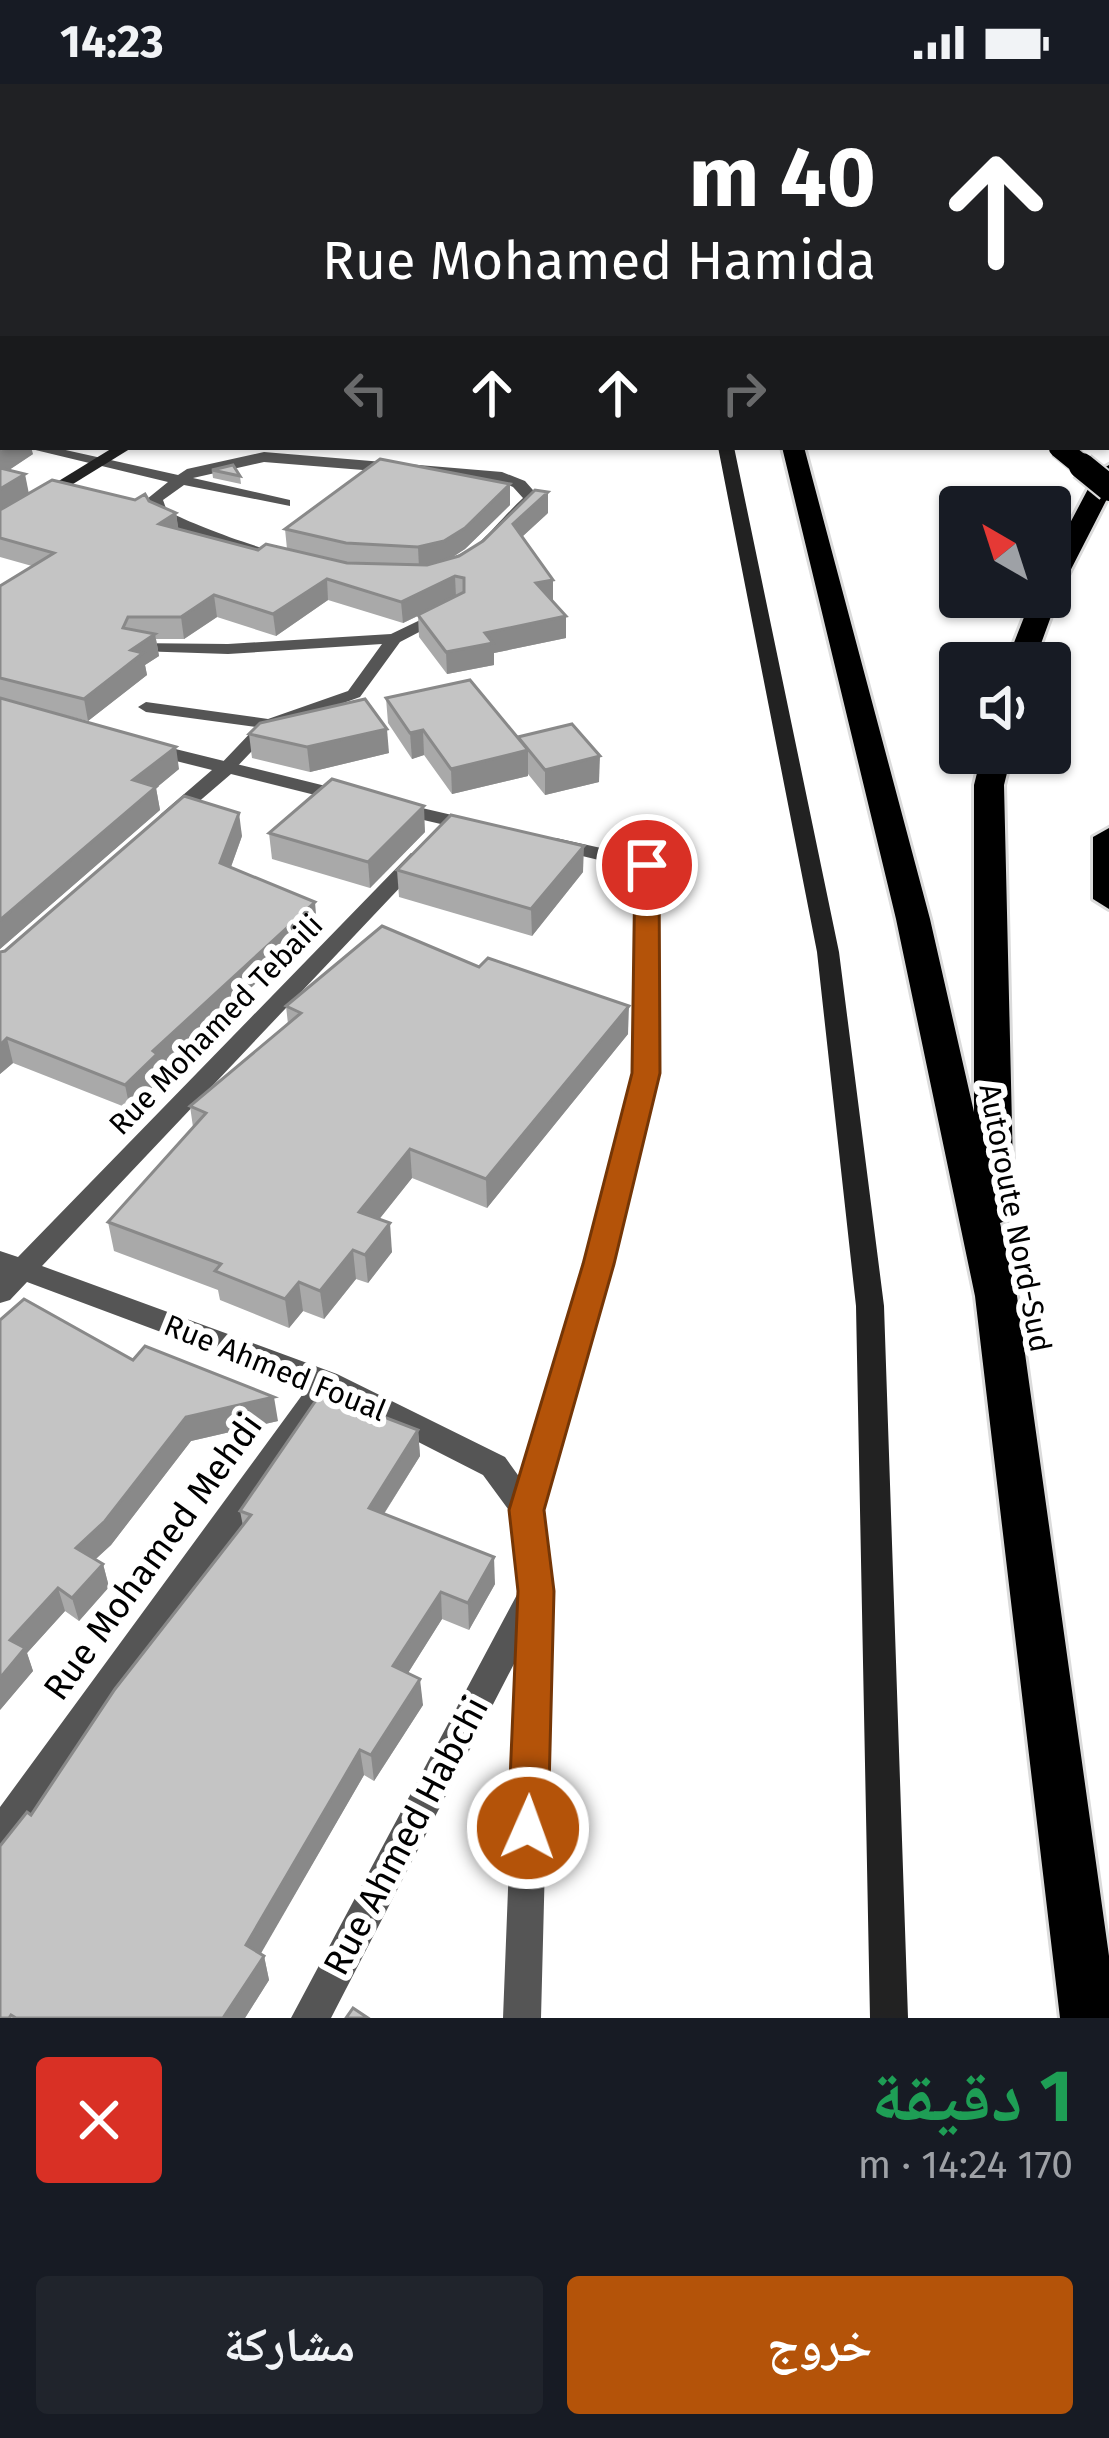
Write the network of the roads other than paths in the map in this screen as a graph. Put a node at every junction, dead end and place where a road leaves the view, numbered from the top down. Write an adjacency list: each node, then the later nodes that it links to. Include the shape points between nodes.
1 (45, 450): 6 (street)
2 (120, 450): 6 (main road)
3 (727, 450): 36 (main road, via 828,952 870,1306)
4 (794, 450): 29 (highway, Autoroute Nord-Sud, via 913,919)
5 (1063, 450): 9 (highway, bridge)
6 (101, 462): 8 (street); 11 (main road)
7 (1109, 472): 12 (highway)
8 (179, 480): 8 (street, via 155,499 160,514 192,533 399,580 454,569 532,498 502,477 264,457); 10 (street)
9 (1109, 488)
10 (284, 503)
11 (0, 524)
12 (1071, 545)
13 (458, 606): 14 (lane)
14 (394, 638): 15 (lane); 17 (lane, via 354,694)
15 (137, 646)
16 (146, 707): 17 (lane)
17 (269, 724): 19 (lane)
18 (135, 744): 19 (street)
19 (225, 769): 21 (street); 22 (street)
20 (994, 774): 29 (highway)
21 (453, 821): 23 (street); 27 (street, Rue Mohamed Tebaili)
22 (156, 830)
23 (496, 831)
24 (1109, 837): 26 (highway)
25 (539, 841): 31 (street, via 647,865 646,1073)
26 (1109, 899)
27 (11, 1265): 28 (street, Rue Mohamed Tebaili); 30 (street, Rue Ahmed Foual)
28 (0, 1293)
29 (995, 1296): 37 (highway, Autoroute Nord-Sud)
30 (328, 1382): 31 (street, Rue Ahmed Foual, via 494,1466); 33 (street, Rue Mohamed Mehdi)
31 (526, 1510): 32 (street)
32 (536, 1591): 34 (street, Rue Ahmed Habchi); 35 (street)
33 (0, 1836)
34 (310, 2018)
35 (522, 2018)
36 (889, 2018)
37 (1089, 2018)

